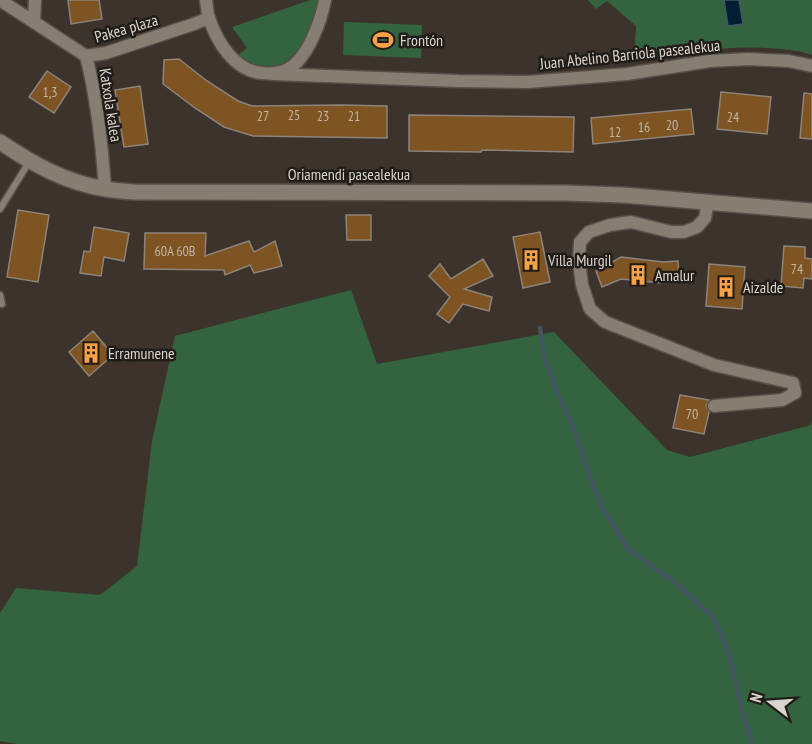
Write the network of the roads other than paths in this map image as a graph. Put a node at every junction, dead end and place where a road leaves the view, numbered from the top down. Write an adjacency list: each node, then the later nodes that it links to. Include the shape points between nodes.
1 (0, 0): 6 (street, Katxola kalea)
2 (35, 0): 6 (street)
3 (206, 0): 5 (street)
4 (325, 0): 9 (street, via 316,31 299,60)
5 (209, 18): 7 (street, Pakea plaza); 9 (street, via 222,45 237,63 254,72)
6 (34, 22): 7 (street, Katxola kalea)
7 (86, 56): 12 (street, Katxola kalea)
8 (812, 66): 9 (street, Juan Abelino Barriola pasealekua, via 739,59 627,74 528,81)
9 (272, 74)
10 (0, 142): 11 (street, Oriamendi pasealekua)
11 (30, 162): 12 (street, Oriamendi pasealekua, via 72,181); 14 (lane)
12 (105, 189): 13 (street, Oriamendi pasealekua, via 565,193)
13 (708, 202): 15 (street, Oriamendi pasealekua); 18 (street, via 705,218 684,232 631,222 589,232 580,242 579,261 590,309 605,322 714,365 793,383 795,393 782,400)
14 (0, 209)
15 (812, 211)
16 (0, 295): 17 (lane)
17 (2, 304)
18 (714, 406)

